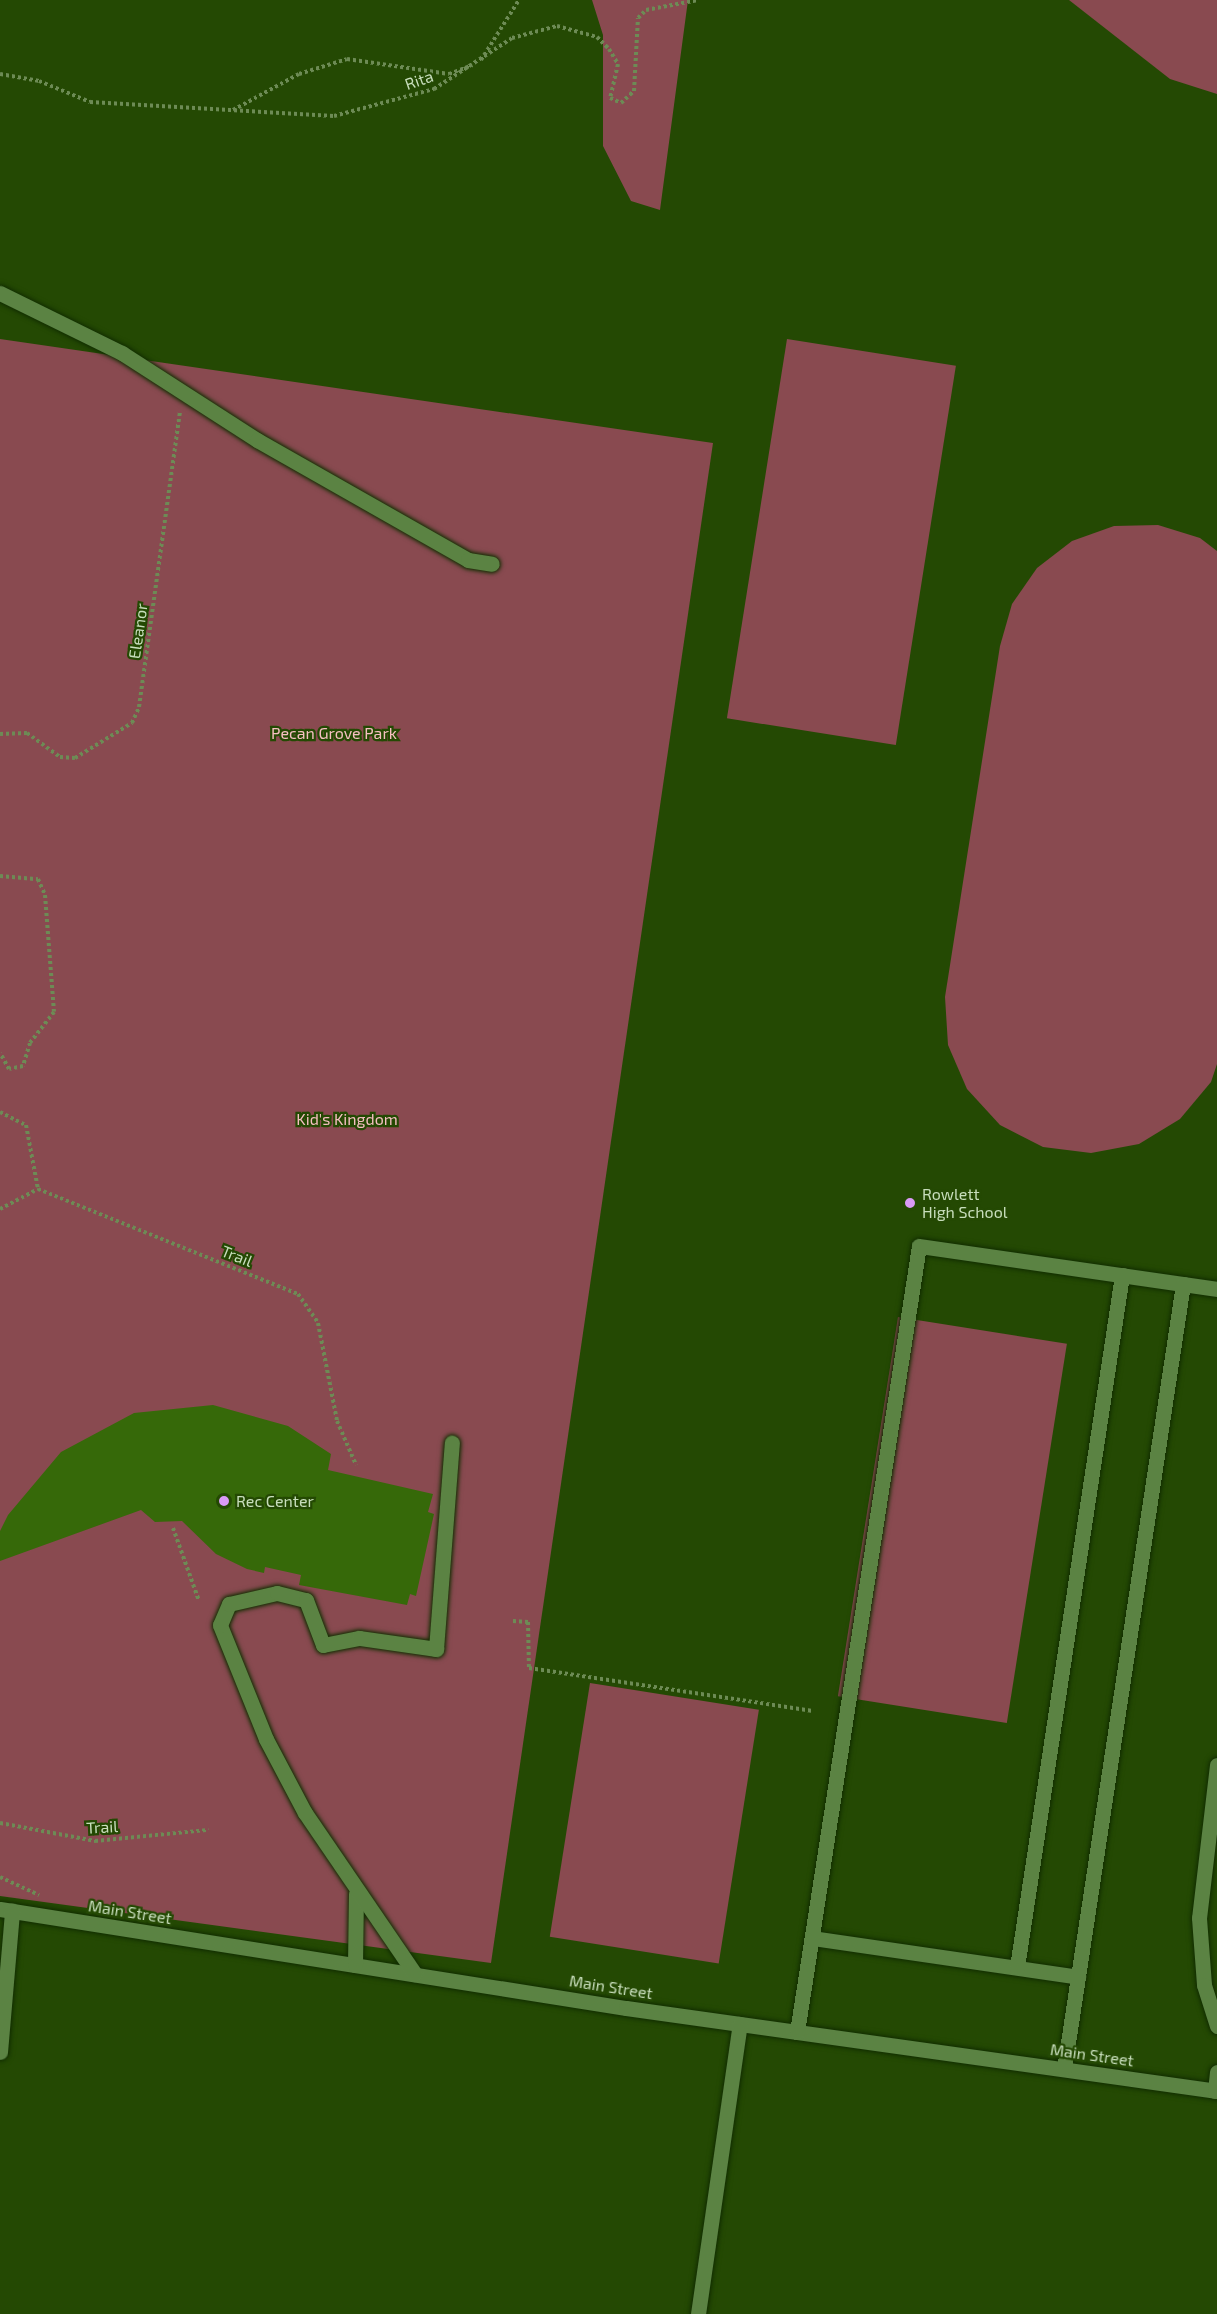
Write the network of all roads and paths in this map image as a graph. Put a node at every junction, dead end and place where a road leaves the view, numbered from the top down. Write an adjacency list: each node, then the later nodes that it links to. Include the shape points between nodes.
1 (519, 0): 3 (path)
2 (698, 0): 3 (path, Rita, via 646,10 638,18 638,73 634,91 621,103 610,98 618,64 597,37 579,29 532,29)
3 (480, 62): 5 (path, Rita, via 434,89 334,116); 5 (path, via 449,74 347,59 299,74)
4 (0, 74): 5 (path, Rita, via 39,81 90,102)
5 (232, 111)
6 (0, 293): 7 (street, via 122,353)
7 (183, 392): 8 (street, via 468,560); 9 (path, Eleanor, via 142,685 132,723 75,758 60,757 27,733)
8 (492, 564)
9 (0, 734)
10 (0, 876): 11 (path, via 38,879 45,895 54,1012 30,1043 23,1066 9,1069)
11 (0, 1053)
12 (0, 1112): 13 (path, via 26,1125)
13 (38, 1189): 14 (path); 19 (path, Trail, via 298,1294 318,1323 337,1421)
14 (0, 1209)
15 (1122, 1275): 16 (street); 29 (street, via 919,1246); 31 (street)
16 (1183, 1284): 17 (street); 33 (street)
17 (1217, 1288)
18 (452, 1443): 27 (street, via 436,1649 359,1638 323,1645 306,1600 277,1593 230,1604 220,1625 266,1739)
19 (356, 1465)
20 (173, 1528): 21 (path)
21 (198, 1601)
22 (513, 1621): 23 (path, via 528,1622 529,1668)
23 (813, 1711)
24 (1217, 1765): 35 (street, via 1199,1918 1204,1985)
25 (0, 1823): 26 (path, Trail, via 96,1841)
26 (207, 1830)
27 (356, 1894): 30 (street); 32 (street)
28 (6, 1910): 30 (street, Main Street); 37 (street)
29 (812, 1938): 31 (street); 36 (street)
30 (355, 1965): 32 (street, Main Street)
31 (1017, 1966): 33 (street)
32 (415, 1974): 34 (street, Main Street)
33 (1078, 1977): 38 (street)
34 (740, 2024): 36 (street, Main Street); 41 (street)
35 (1217, 2026)
36 (797, 2032): 38 (street, Main Street)
37 (0, 2052)
38 (1064, 2069): 40 (street, Main Street)
39 (1217, 2072): 40 (street)
40 (1216, 2091)
41 (698, 2314)

